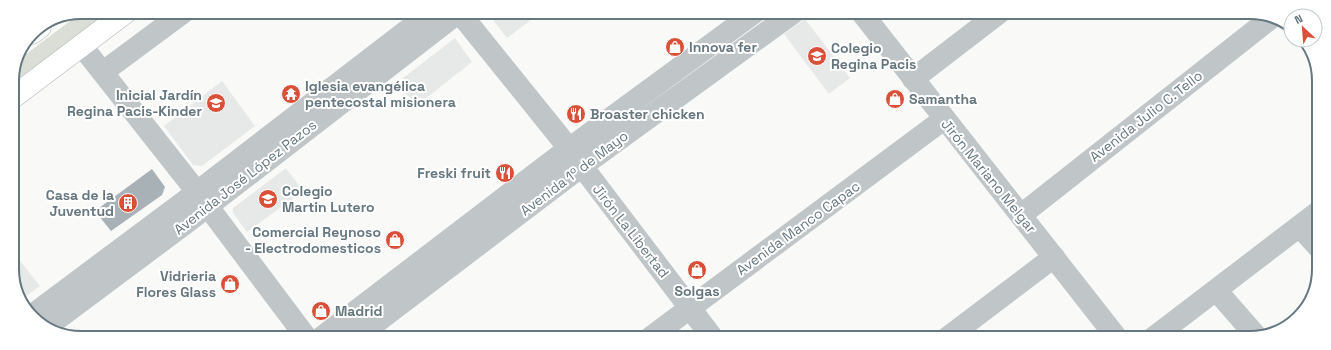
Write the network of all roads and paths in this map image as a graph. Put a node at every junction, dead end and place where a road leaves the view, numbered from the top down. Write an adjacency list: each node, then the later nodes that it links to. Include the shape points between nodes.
1 (116, 19): 11 (highway)
2 (175, 19): 12 (street)
3 (422, 19): 17 (street, Avenida José López Pazos)
4 (449, 19): 17 (street, Avenida José López Pazos)
5 (465, 19): 16 (street, Jirón La Libertad)
6 (747, 19): 16 (street, Avenida 1º de Mayo)
7 (784, 19): 16 (street, Avenida 1º de Mayo)
8 (867, 19): 13 (street, Jirón Mariano Melgar)
9 (991, 19): 13 (street)
10 (1266, 22): 18 (street, Avenida Julio C. Tello)
11 (81, 45): 12 (street); 14 (highway)
12 (103, 72): 17 (street)
13 (913, 80): 15 (street, Jirón Mariano Melgar)
14 (19, 93)
15 (944, 119): 18 (street, Jirón Mariano Melgar); 24 (street, Avenida Manco Capac)
16 (575, 157): 24 (street, Jirón La Libertad); 28 (street, Avenida 1º de Mayo); 29 (street, Avenida 1º de Mayo)
17 (202, 200): 25 (street, Avenida José López Pazos); 26 (street, Avenida José López Pazos); 27 (street)
18 (1021, 215): 22 (street, Jirón Mariano Melgar)
19 (1312, 217): 20 (street)
20 (1300, 226): 21 (street); 23 (street)
21 (1312, 240)
22 (1054, 257): 32 (street); 33 (street, Jirón Mariano Melgar)
23 (1216, 290): 34 (street); 35 (street)
24 (690, 308): 30 (street, Avenida Manco Capac); 31 (street, Jirón La Libertad)
25 (36, 312)
26 (51, 323)
27 (301, 331)
28 (330, 331)
29 (364, 331)
30 (659, 331)
31 (707, 331)
32 (956, 331)
33 (1112, 331)
34 (1162, 331)
35 (1252, 331)

